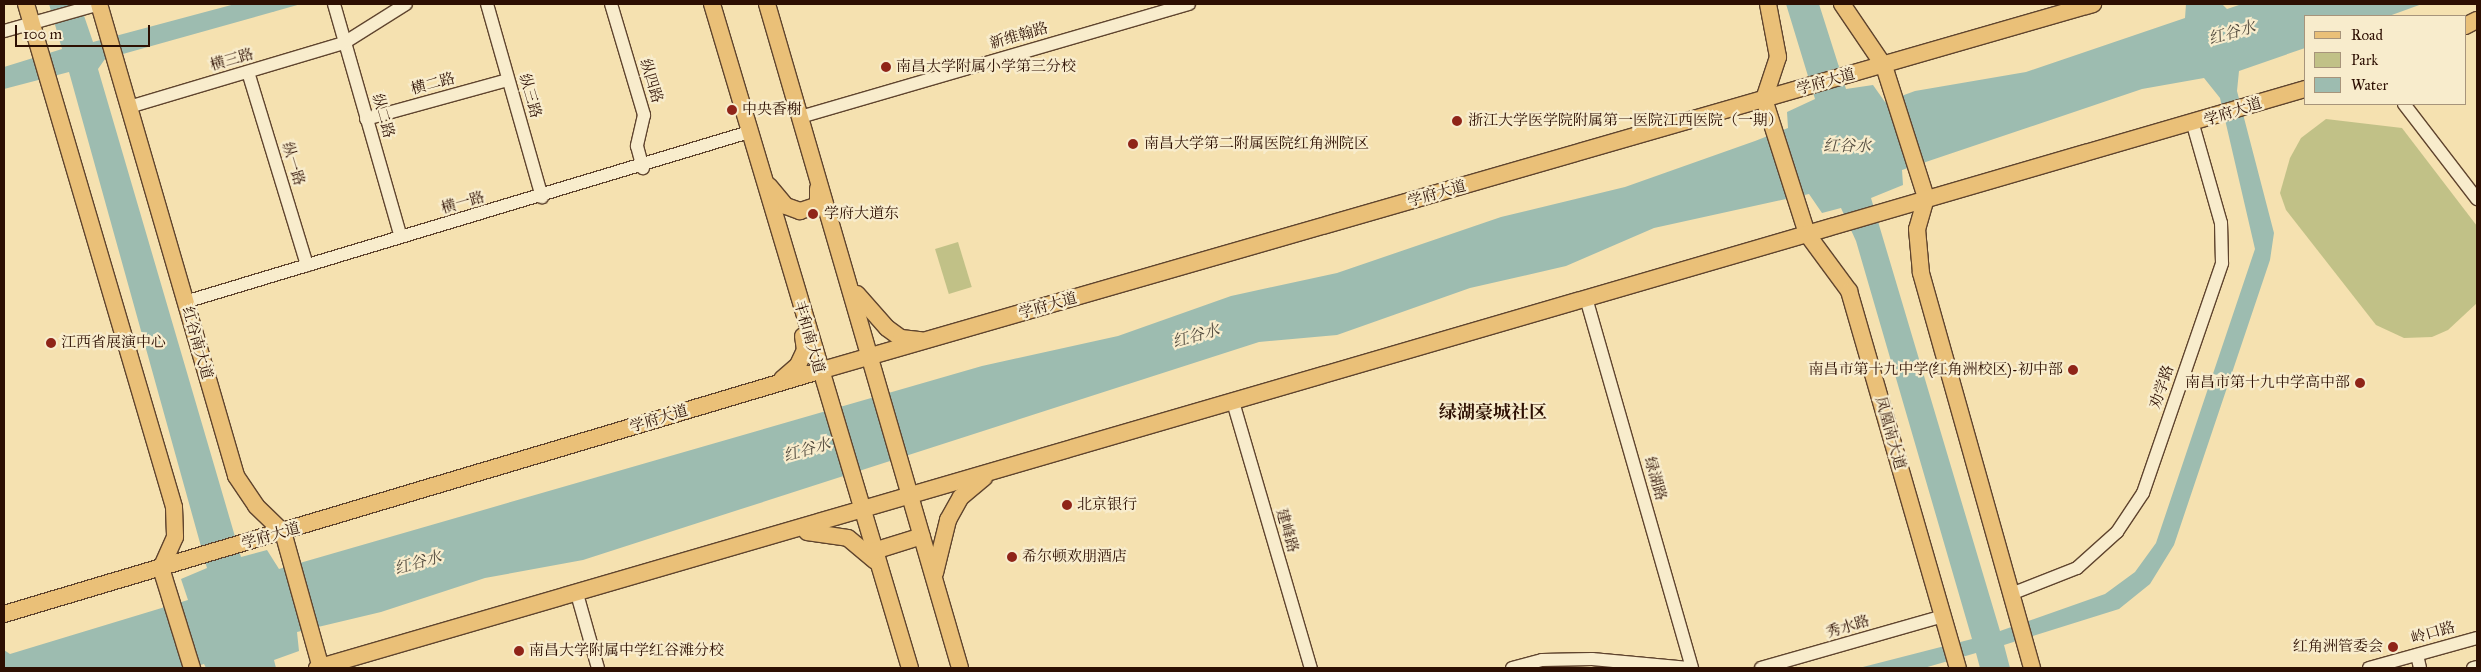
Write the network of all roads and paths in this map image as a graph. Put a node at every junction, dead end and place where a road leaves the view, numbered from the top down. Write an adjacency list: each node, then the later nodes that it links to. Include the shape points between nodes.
1 (26, 4): 13 (main road)
2 (99, 4): 13 (street); 22 (main road, 红谷南大道)
3 (334, 4): 15 (street, 纵二路)
4 (406, 4): 15 (street, 横三路)
5 (487, 4): 18 (street, 纵三路)
6 (611, 4): 28 (street, 纵四路, via 644,115 637,146)
7 (712, 4): 26 (main road, 丰和南大道)
8 (767, 4): 23 (main road)
9 (1190, 4): 23 (street, 新维翰路)
10 (1768, 4): 20 (main road, via 1778,57)
11 (1842, 4): 16 (main road)
12 (2094, 4): 16 (main road, 学府大道)
13 (32, 23): 14 (street); 52 (main road, via 174,507 175,537)
14 (4, 31)
15 (344, 43): 17 (street, 横三路); 24 (street, 纵二路)
16 (1884, 66): 20 (main road, 学府大道); 31 (main road)
17 (248, 72): 22 (street, 横三路); 35 (street, 纵一路)
18 (508, 80): 24 (street, 横二路); 30 (street, 纵三路)
19 (2304, 89): 25 (main road, 学府大道)
20 (1764, 99): 33 (main road, 凤凰南大道); 40 (main road, 学府大道)
21 (2405, 105): 32 (street)
22 (129, 107): 38 (main road, 红谷南大道)
23 (800, 117): 27 (main road)
24 (366, 119): 34 (street, 纵二路)
25 (2194, 125): 31 (main road, 学府大道); 55 (street, 劝学路, via 2221,223 2222,263 2143,493 2117,532 2077,568)
26 (749, 132): 28 (street, 横一路); 29 (main road, 丰和南大道)
27 (812, 156): 29 (main road, via 820,198 818,205 808,210 786,206); 36 (main road)
28 (643, 168): 30 (street, 横一路)
29 (760, 171): 39 (main road, 丰和南大道)
30 (542, 197): 34 (street, 横一路)
31 (1926, 198): 33 (main road, 学府大道); 55 (main road, via 1917,229 1921,273)
32 (2477, 199)
33 (1806, 234): 37 (main road, 学府大道); 57 (main road, 凤凰南大道, via 1849,291)
34 (402, 237): 35 (street, 横一路)
35 (307, 266): 38 (street, 横一路)
36 (848, 282): 40 (main road, via 887,328 901,338); 41 (main road)
37 (1586, 298): 44 (main road, 学府大道); 69 (street, 绿湖路)
38 (185, 302): 48 (main road, 红谷南大道, via 236,476 256,506)
39 (799, 304): 42 (main road, 丰和南大道); 43 (main road, via 805,350 788,376)
40 (928, 340): 41 (main road, 学府大道)
41 (870, 357): 42 (main road, 学府大道); 46 (main road)
42 (818, 370): 43 (main road, 学府大道); 47 (main road, 丰和南大道)
43 (764, 387): 48 (main road, 学府大道)
44 (1232, 402): 45 (main road, 学府大道); 66 (street, 建峰路)
45 (993, 472): 46 (main road, 学府大道); 53 (main road, via 962,497 948,520)
46 (910, 496): 47 (main road, 学府大道); 50 (main road)
47 (859, 505): 49 (main road, 学府大道); 51 (main road, 丰和南大道)
48 (283, 532): 52 (main road, 学府大道); 62 (main road)
49 (790, 532): 51 (main road, via 830,533 848,538); 54 (main road, 学府大道)
50 (922, 536): 51 (main road); 53 (main road)
51 (876, 558): 64 (main road, 丰和南大道)
52 (161, 568): 56 (main road, 学府大道); 61 (main road)
53 (935, 580): 65 (main road)
54 (577, 594): 62 (main road, 学府大道); 63 (street)
55 (2011, 594): 72 (main road)
56 (4, 614)
57 (1944, 616): 70 (street, 秀水路); 71 (main road, 凤凰南大道)
58 (2477, 638): 59 (street, 岭口路)
59 (2417, 655): 73 (street, 岭口路); 74 (street)
60 (2477, 667): 75 (street)
61 (192, 668)
62 (320, 668)
63 (598, 668)
64 (910, 668)
65 (960, 668)
66 (1311, 668)
67 (1512, 668): 68 (street, via 1542,660 1592,659)
68 (1688, 668)
69 (1692, 668)
70 (1761, 668)
71 (1958, 668)
72 (2032, 668)
73 (2369, 668)
74 (2420, 668)
75 (2472, 668)

